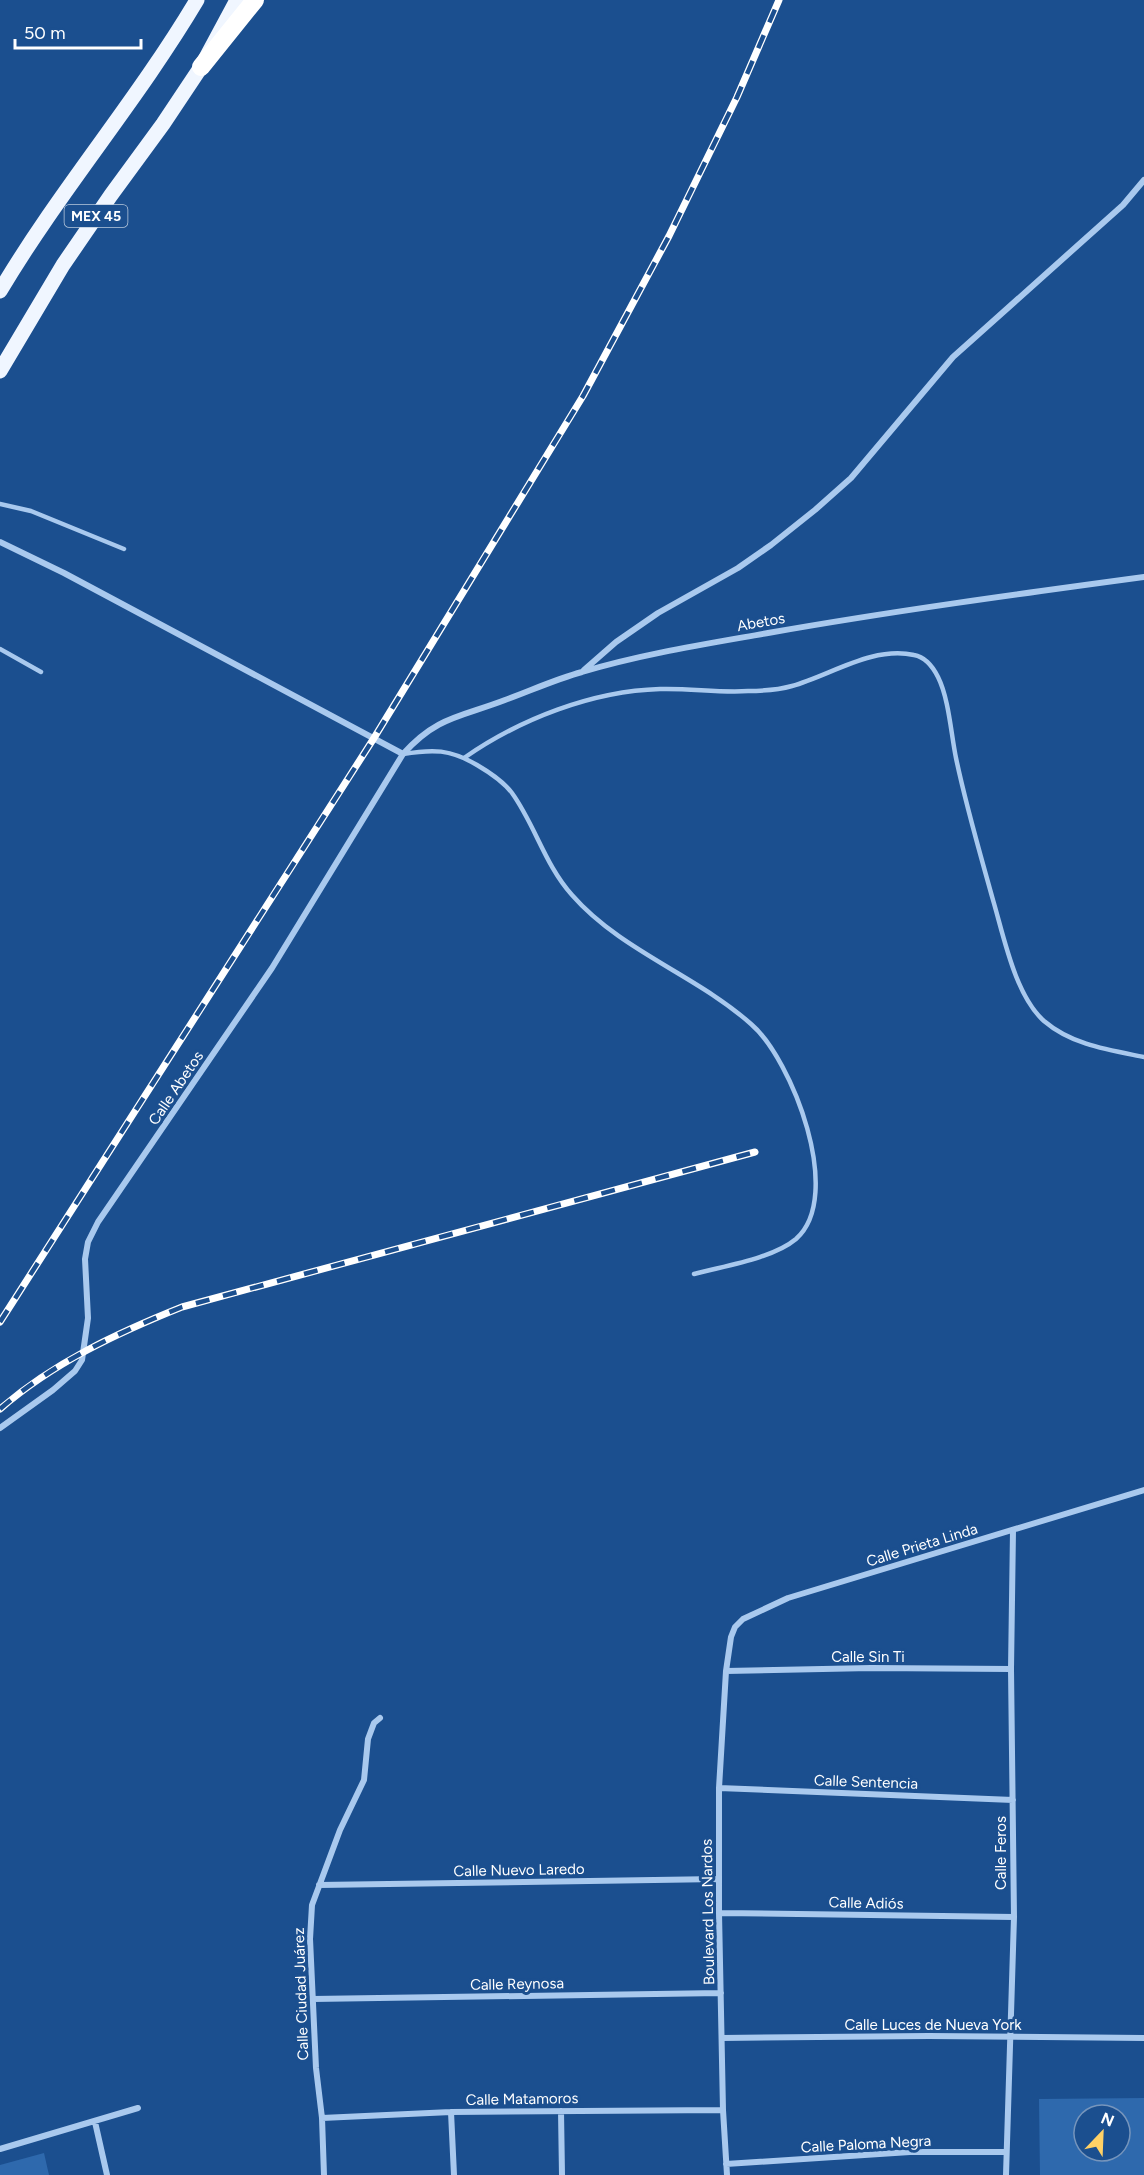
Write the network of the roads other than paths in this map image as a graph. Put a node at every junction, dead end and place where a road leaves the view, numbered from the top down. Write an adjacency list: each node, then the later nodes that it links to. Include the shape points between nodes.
1 (197, 0): 6 (main road, MEX 45)
2 (237, 0): 4 (main road, MEX 45)
3 (255, 0): 4 (highway)
4 (201, 67): 7 (main road, MEX 45, via 63,266)
5 (1144, 180): 14 (street, via 1123,204 953,357 851,478 771,545 658,613)
6 (0, 291)
7 (0, 371)
8 (0, 504): 10 (lane, via 31,511)
9 (0, 542): 15 (street)
10 (124, 549)
11 (1144, 577): 14 (street, Abetos, via 848,619 670,651)
12 (0, 649): 13 (lane)
13 (41, 672)
14 (581, 672): 15 (street, Abetos, via 441,722 419,736)
15 (403, 754): 16 (lane, via 441,750); 19 (street, Calle Abetos, via 272,968 98,1222 85,1259 88,1318 82,1360 53,1390)
16 (464, 758): 17 (lane, via 493,738 605,696 661,689 766,690 792,686 872,657 916,655 930,664 939,679 977,843 1020,985 1032,1008 1049,1025 1074,1040); 18 (lane, via 511,792 556,875 572,895 627,942 717,998 752,1025 769,1042 785,1069 812,1142 813,1209 797,1238 781,1248)
17 (1144, 1057)
18 (694, 1274)
19 (0, 1428)
20 (1144, 1490): 21 (street, Calle Prieta Linda)
21 (1013, 1530): 22 (street, Calle Prieta Linda, via 788,1598 743,1619 735,1628); 23 (street, Calle Feros)
22 (729, 1649): 24 (street, Boulevard Los Nardos)
23 (1011, 1669): 24 (street, Calle Sin Ti); 27 (street, Calle Feros)
24 (726, 1671): 26 (street, Boulevard Los Nardos)
25 (380, 1718): 29 (street, Calle Ciudad Juárez, via 368,1739 364,1780)
26 (719, 1788): 27 (street, Calle Sentencia); 28 (street, Boulevard Los Nardos)
27 (1013, 1800): 31 (street, Calle Feros)
28 (719, 1879): 29 (street, Calle Nuevo Laredo); 30 (street, Boulevard Los Nardos)
29 (319, 1885): 33 (street, Calle Ciudad Juárez, via 310,1919)
30 (719, 1913): 31 (street, Calle Adiós); 32 (street, Boulevard Los Nardos)
31 (1014, 1917): 34 (street, Calle Feros)
32 (721, 1993): 33 (street, Calle Reynosa); 35 (street, Boulevard Los Nardos)
33 (313, 1999): 41 (street, Calle Ciudad Juárez)
34 (1009, 2037): 35 (street, Calle Luces de Nueva York); 36 (street, Calle Luces de Nueva York); 44 (street, Calle Feros)
35 (722, 2038): 39 (street, Boulevard Los Nardos)
36 (1144, 2038)
37 (138, 2108): 42 (street)
38 (561, 2110): 39 (street, Calle Matamoros); 40 (street, Calle Matamoros); 49 (street)
39 (723, 2110): 45 (street, Boulevard Los Nardos)
40 (451, 2112): 41 (street, Calle Matamoros); 48 (street)
41 (322, 2118): 47 (street, Calle Ciudad Juárez)
42 (95, 2122): 43 (street); 46 (street)
43 (0, 2149)
44 (1006, 2152): 45 (street, Calle Paloma Negra, via 910,2152); 51 (street, Calle Feros)
45 (726, 2164): 50 (street, Boulevard Los Nardos)
46 (107, 2175)
47 (324, 2175)
48 (454, 2175)
49 (562, 2175)
50 (727, 2175)
51 (1006, 2175)

